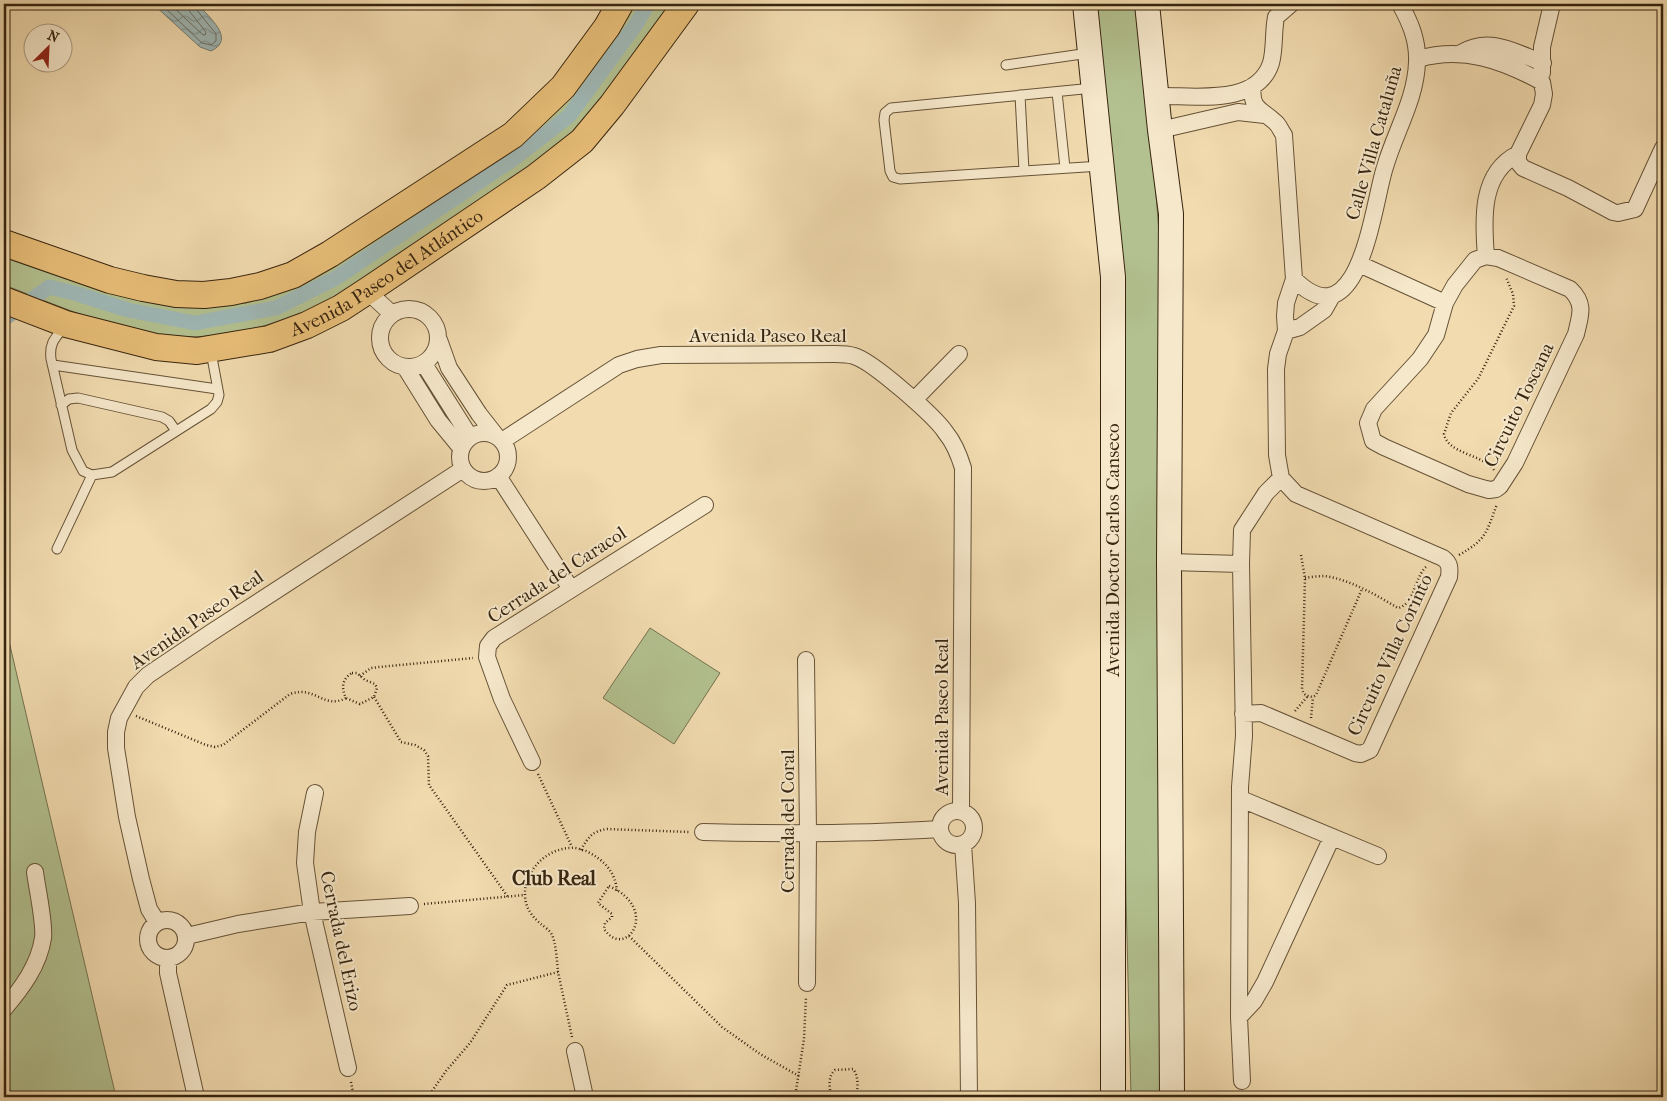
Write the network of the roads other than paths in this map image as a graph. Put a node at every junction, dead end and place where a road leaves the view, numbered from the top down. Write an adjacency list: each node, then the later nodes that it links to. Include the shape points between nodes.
1 (620, 4): 26 (main road, via 608,27 563,87 512,135 293,275 231,292 176,294 110,280)
2 (686, 4): 30 (main road, Avenida Paseo del Atlántico, via 582,141)
3 (1085, 4): 8 (main road, Avenida Doctor Carlos Canseco)
4 (1148, 4): 18 (main road)
5 (1291, 4): 13 (street, via 1276,17 1271,62 1265,76)
6 (1400, 4): 10 (street, Calle Villa Cataluña, via 1414,34)
7 (1552, 4): 11 (street, via 1542,47)
8 (1090, 53): 12 (lane); 14 (main road, Avenida Doctor Carlos Canseco)
9 (1461, 53): 10 (street); 11 (street, via 1479,45 1495,45); 15 (street, via 1521,71)
10 (1418, 59): 28 (street, Calle Villa Cataluña, via 1409,102 1383,173 1375,214)
11 (1543, 63): 15 (street)
12 (1006, 65)
13 (1253, 86): 18 (street, via 1228,96); 19 (street, via 1253,101)
14 (1094, 88): 16 (lane); 23 (main road, Avenida Doctor Carlos Canseco)
15 (1543, 88): 22 (street, via 1542,105)
16 (1057, 92): 17 (lane); 24 (lane)
17 (1020, 95): 25 (lane); 25 (lane, via 891,108 885,113 884,120 893,177)
18 (1158, 96): 20 (main road)
19 (1265, 115): 20 (street, via 1238,112); 29 (street, via 1276,122 1284,135)
20 (1160, 130): 55 (main road, via 1171,214)
21 (1663, 148): 22 (street, via 1635,209 1618,213 1523,168 1518,162)
22 (1518, 154): 27 (street, via 1503,163 1486,197 1483,216)
23 (1101, 166): 24 (lane); 85 (main road, Avenida Doctor Carlos Canseco, via 1113,277)
24 (1065, 168): 25 (lane)
25 (1024, 171)
26 (6, 245)
27 (1486, 256): 33 (street, Circuito Toscana, via 1475,260 1468,268); 33 (street, Circuito Toscana, via 1498,258 1570,289 1581,306 1576,334 1515,462 1496,489 1468,484 1384,447 1370,433 1368,423 1374,409 1420,359 1436,335)
28 (1359, 264): 31 (street, Calle Villa Cataluña, via 1344,288); 33 (street)
29 (1294, 279): 31 (street, via 1318,296); 36 (street, via 1286,303)
30 (367, 291): 34 (street); 38 (main road, Avenida Paseo del Atlántico, via 341,308 270,339)
31 (1332, 296): 36 (street, Calle Villa Cataluña, via 1324,310 1300,327)
32 (4, 300): 35 (main road, Avenida Paseo del Atlántico)
33 (1445, 303)
34 (392, 314): 37 (street, via 401,310 419,310 434,322); 42 (street, via 381,330 382,350 395,364)
35 (58, 322): 38 (main road, Avenida Paseo del Atlántico, via 156,347); 41 (lane, via 50,349)
36 (1286, 331): 52 (street, via 1276,369 1277,455)
37 (439, 340): 40 (street, via 432,358); 47 (street, via 449,368)
38 (210, 349): 43 (lane)
39 (959, 354): 44 (street)
40 (424, 364): 42 (street); 48 (street)
41 (53, 365): 43 (lane); 45 (lane)
42 (405, 367): 48 (street, via 438,420)
43 (217, 389): 46 (lane, via 217,402 211,409)
44 (914, 400): 47 (street, Avenida Paseo Real, via 855,356 661,355 637,358 619,365); 63 (street, Avenida Paseo Real, via 946,431 963,468)
45 (62, 404): 46 (lane, via 78,398 162,417); 50 (lane, via 76,461 83,471)
46 (176, 431): 50 (lane, via 112,472)
47 (500, 439): 48 (street, via 484,433); 51 (street, via 508,456 504,471)
48 (466, 442): 49 (street, via 460,455)
49 (463, 469): 51 (street, via 483,481); 73 (street, Avenida Paseo Real, via 148,675 136,687 123,710 116,732 116,748 127,817 149,909)
50 (92, 475): 54 (lane)
51 (498, 476): 57 (street)
52 (1281, 478): 56 (street, via 1242,530); 59 (street, Circuito Villa Corinto, via 1296,494 1443,558 1450,570 1370,750 1355,753 1256,712)
53 (705, 505): 57 (street, Cerrada del Caracol)
54 (57, 549)
55 (1169, 562): 56 (street); 86 (main road)
56 (1241, 564): 59 (street)
57 (572, 589): 60 (street, Cerrada del Caracol, via 494,638 488,646 487,657 502,699)
58 (806, 660): 66 (street, Cerrada del Coral)
59 (1243, 714): 62 (street)
60 (532, 762)
61 (315, 793): 72 (street, Cerrada del Erizo, via 305,864)
62 (1241, 799): 67 (street); 78 (street)
63 (961, 812): 64 (street, via 948,813); 68 (street, via 967,814 974,824 972,836)
64 (940, 830): 66 (street); 68 (street, via 951,843)
65 (703, 832): 66 (street)
66 (808, 833): 76 (street, Cerrada del Coral)
67 (1332, 837): 69 (street); 78 (street, via 1265,982)
68 (963, 844): 84 (street)
69 (1378, 856)
70 (35, 872): 77 (street, via 43,936 37,961)
71 (410, 906): 72 (street)
72 (312, 912): 74 (street); 80 (street, Cerrada del Erizo)
73 (157, 922): 74 (street, via 171,920 178,923); 75 (street, via 150,930 148,945 160,957)
74 (187, 936): 75 (street, via 182,952)
75 (168, 958): 82 (street, via 168,973)
76 (807, 983)
77 (4, 1009)
78 (1239, 1017): 81 (street)
79 (575, 1051): 83 (street)
80 (348, 1068)
81 (1242, 1081)
82 (196, 1097)
83 (585, 1097)
84 (969, 1097)
85 (1113, 1097)
86 (1172, 1097)

